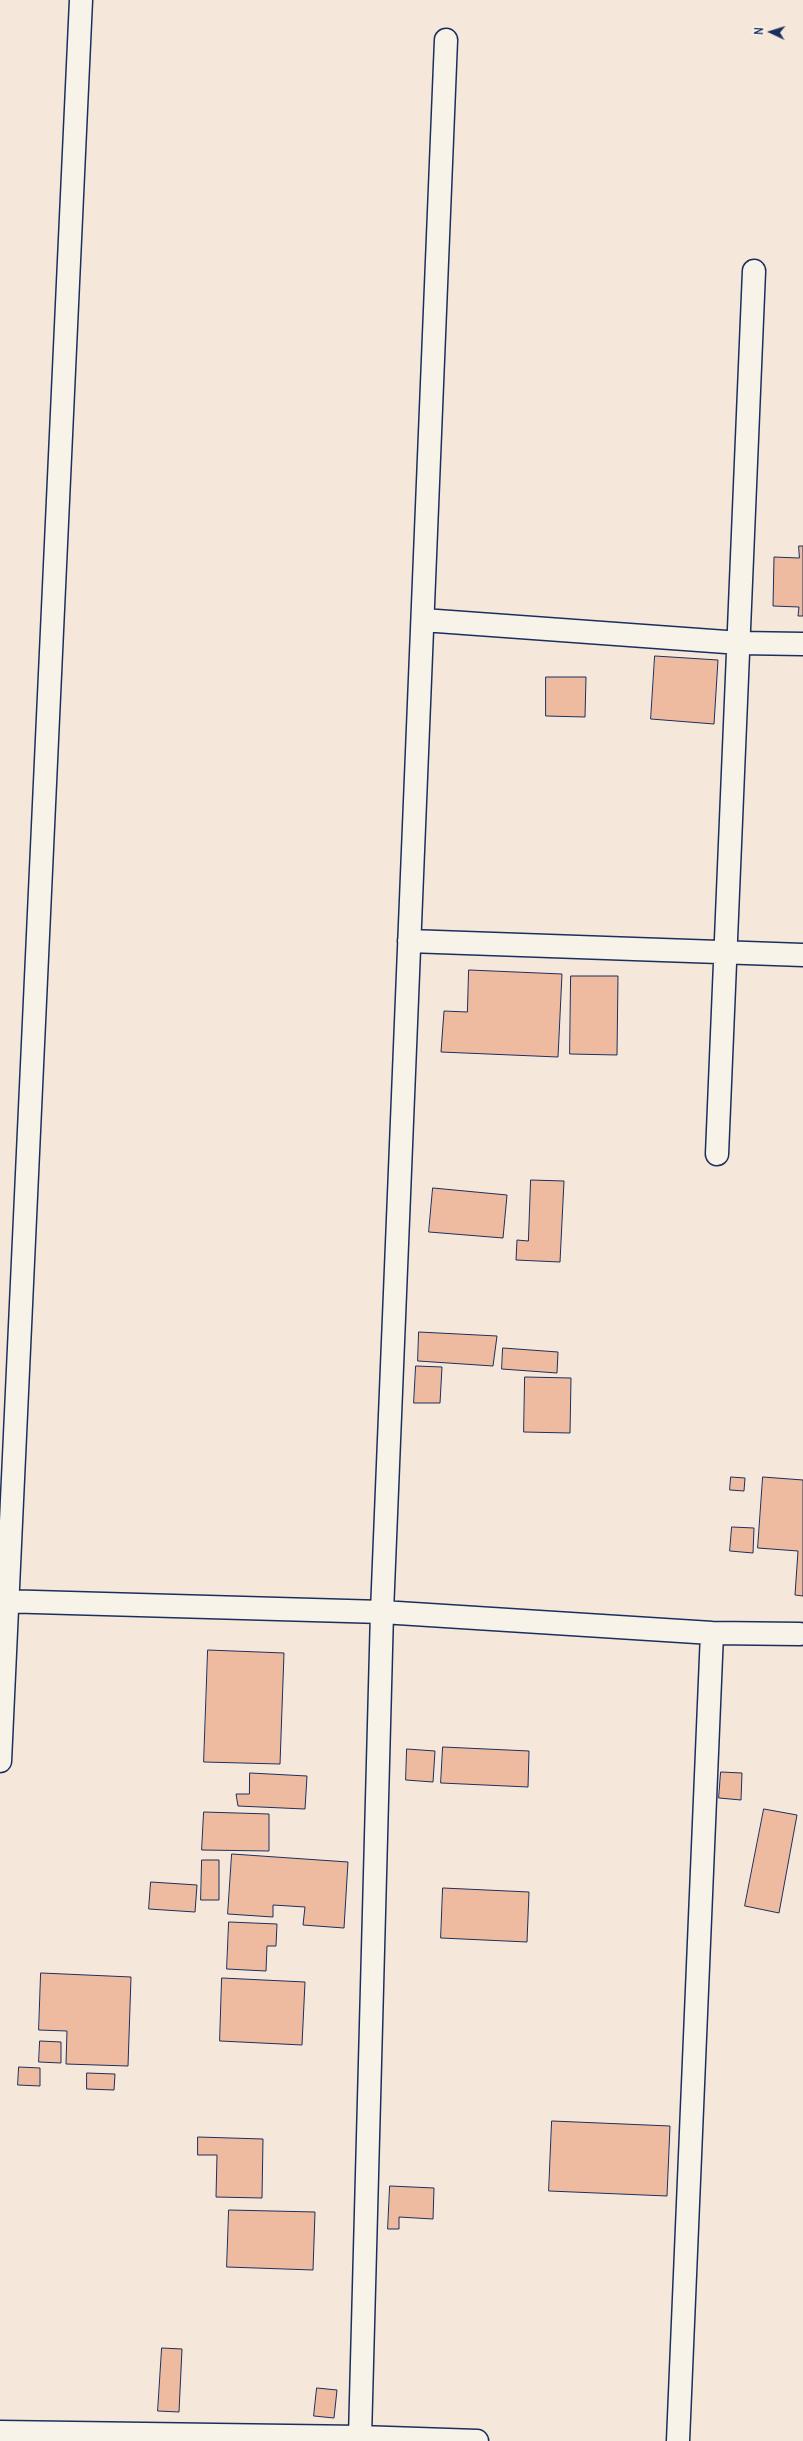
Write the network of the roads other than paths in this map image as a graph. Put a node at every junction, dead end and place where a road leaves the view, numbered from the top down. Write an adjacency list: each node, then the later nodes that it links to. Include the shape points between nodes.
1 (81, 0): 11 (street)
2 (446, 40): 4 (street)
3 (754, 271): 5 (street)
4 (423, 620): 5 (street); 7 (street)
5 (740, 642): 6 (street); 8 (street)
6 (803, 644)
7 (409, 941): 8 (street); 12 (street)
8 (727, 951): 9 (street); 10 (street)
9 (803, 955)
10 (717, 1154)
11 (3, 1602): 12 (street); 15 (street)
12 (382, 1612): 13 (street); 17 (street)
13 (712, 1633): 14 (street); 19 (street)
14 (800, 1634)
15 (0, 1761)
16 (0, 2432): 17 (street)
17 (360, 2437): 18 (street)
18 (478, 2441)
19 (678, 2441)

